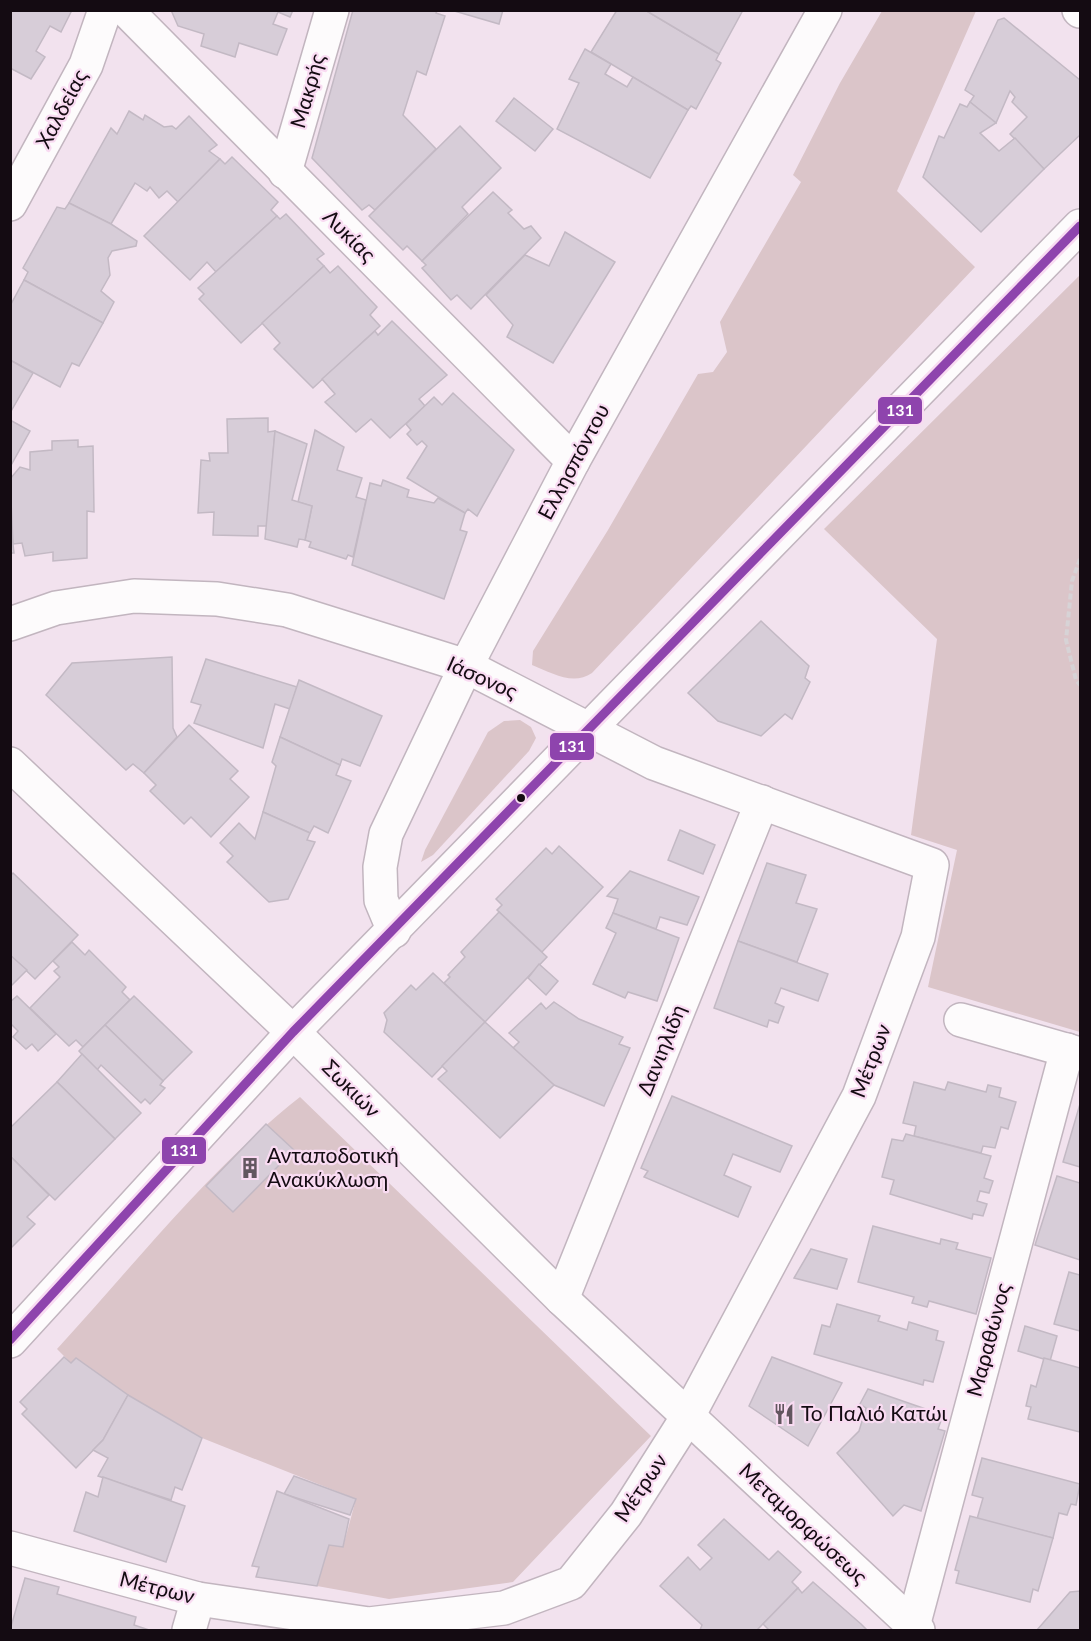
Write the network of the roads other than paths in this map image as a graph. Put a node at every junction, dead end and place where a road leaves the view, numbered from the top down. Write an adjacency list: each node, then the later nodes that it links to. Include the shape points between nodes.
1 (105, 10): 6 (street, Χαλδείας, via 86,65)
2 (126, 10): 5 (street, Λυκίας)
3 (332, 10): 5 (street, Μακρής)
4 (825, 10): 8 (street, Ελλησπόντου)
5 (285, 172): 8 (street, Λυκίας)
6 (10, 204)
7 (1080, 226): 11 (street)
8 (573, 461): 10 (street, Ελλησπόντου)
9 (10, 624): 10 (street, Ιάσονος, via 56,608 134,596 217,599 287,610)
10 (466, 666): 11 (street, Ιάσονος); 15 (street, Ελλησπόντου, via 387,834 380,867 381,900)
11 (590, 730): 13 (street, Ιάσονος, via 654,764); 15 (street)
12 (15, 777): 17 (street, Σωκιών)
13 (762, 802): 14 (street, Ιάσονος); 19 (street, Δανιηλίδη)
14 (932, 865): 21 (street, Μέτρων, via 918,937 859,1096)
15 (394, 931): 17 (street)
16 (961, 1020): 18 (street)
17 (293, 1032): 19 (street, Σωκιών); 20 (street)
18 (1073, 1052): 24 (street, Μαραθώνος)
19 (562, 1299): 21 (street, Σωκιών)
20 (10, 1341)
21 (687, 1418): 23 (street, Μέτρων, via 626,1514 571,1583 504,1608 369,1624); 24 (street, Μεταμορφώσεως)
22 (10, 1548): 23 (street, Μέτρων)
23 (198, 1599): 25 (street)
24 (915, 1629)
25 (189, 1630)

